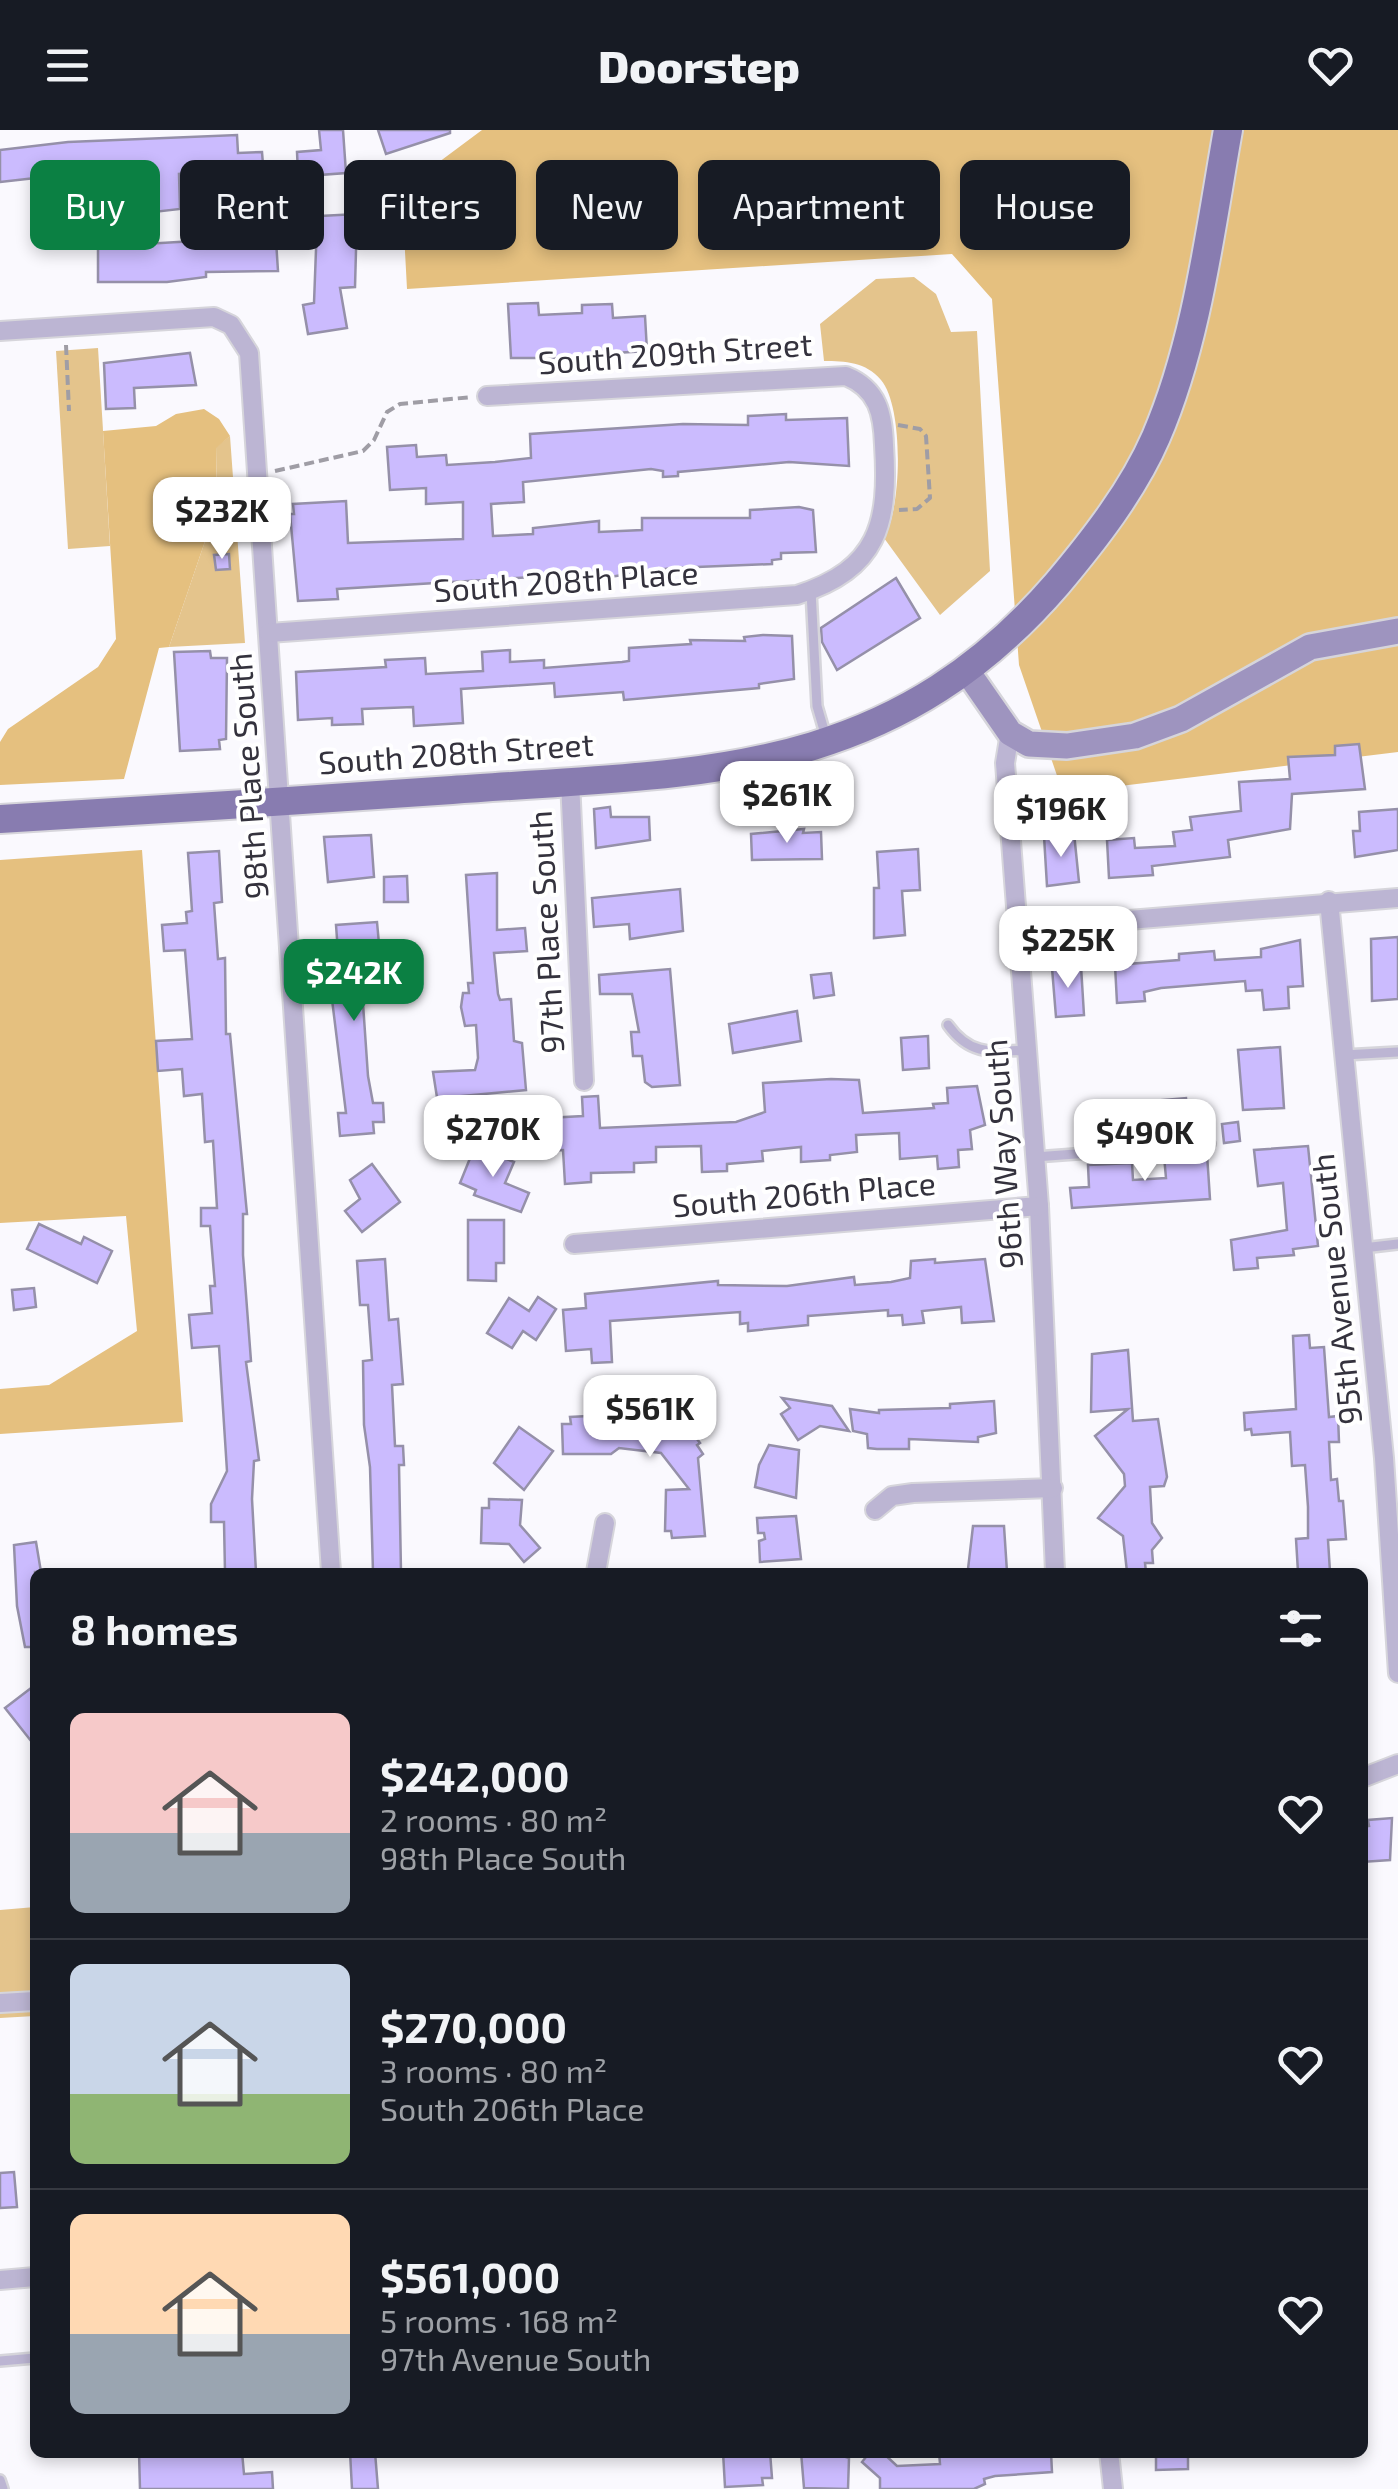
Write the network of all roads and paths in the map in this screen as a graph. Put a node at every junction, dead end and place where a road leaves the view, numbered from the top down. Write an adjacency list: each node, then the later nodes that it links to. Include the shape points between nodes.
1 (1228, 130): 12 (main road, South 208th Street, via 1185,345 1156,436 1072,566)
2 (64, 324): 3 (street); 5 (path); 7 (street, 98th Place South, via 214,317 231,325 249,353)
3 (0, 331)
4 (486, 396): 6 (street, South 209th Street, via 832,374 864,386 880,407); 7 (path, via 400,404 387,412 363,451)
5 (69, 410)
6 (883, 425): 8 (street); 8 (path, via 913,426 926,436 930,498 910,511)
7 (258, 472): 11 (street, 98th Place South)
8 (886, 508): 9 (street, South 208th Place, via 857,562)
9 (810, 591): 11 (street, South 208th Place); 14 (lane, via 816,706)
10 (1398, 630): 13 (street, via 1310,648 1224,698 1134,736 1048,746)
11 (270, 633): 16 (street, 98th Place South)
12 (967, 671): 13 (street); 14 (main road, South 208th Street, via 909,710)
13 (1010, 733): 20 (street, 96th Way South, via 1005,763)
14 (828, 744): 15 (main road, South 208th Street, via 711,767)
15 (570, 781): 16 (main road, South 208th Street); 25 (street, 97th Place South)
16 (281, 803): 17 (main road, South 208th Street); 36 (street, 98th Place South)
17 (0, 819)
18 (1398, 898): 19 (street)
19 (1329, 901): 20 (street); 24 (street, 95th Avenue South)
20 (1019, 929): 22 (street, 96th Way South)
21 (948, 1025): 22 (lane, via 979,1052)
22 (1028, 1050): 27 (street, 96th Way South)
23 (1398, 1052): 24 (lane)
24 (1344, 1055): 31 (street, 95th Avenue South)
25 (584, 1081)
26 (1210, 1144): 27 (lane)
27 (1035, 1156): 28 (street, 96th Way South)
28 (1038, 1206): 29 (street, South 206th Place); 33 (street, 96th Way South)
29 (574, 1244)
30 (1398, 1244): 31 (lane)
31 (1363, 1248): 32 (street, 95th Avenue South)
32 (1391, 1458): 39 (street, 95th Avenue South)
33 (1054, 1488): 34 (street, via 913,1493 892,1496); 38 (street, 96th Way South)
34 (875, 1510)
35 (605, 1523): 37 (street)
36 (331, 1568)
37 (597, 1568)
38 (1054, 1568)
39 (1398, 1673)
40 (1398, 1764): 41 (street)
41 (1368, 1776)
42 (30, 2001): 43 (street)
43 (0, 2003)
44 (30, 2277): 45 (street)
45 (0, 2280)
46 (30, 2358): 47 (lane)
47 (0, 2361)
48 (1110, 2458): 51 (street)
49 (0, 2480): 50 (lane)
50 (2, 2489)
51 (1113, 2489)

